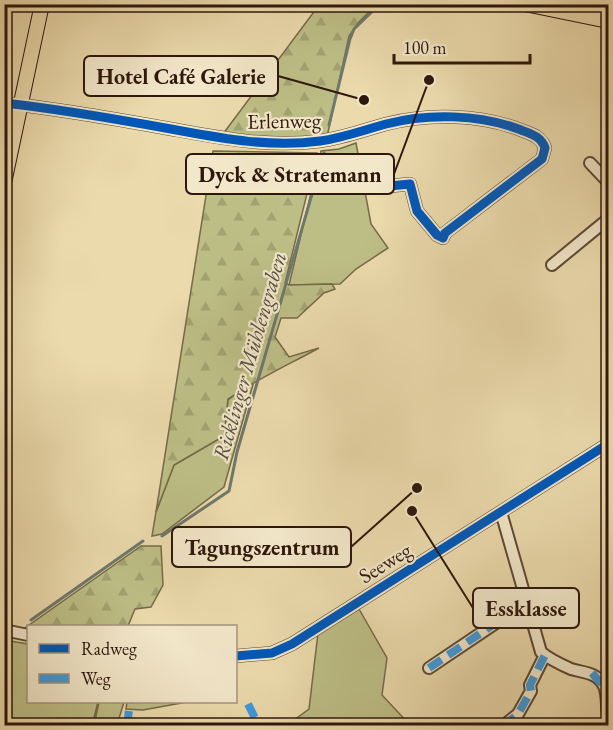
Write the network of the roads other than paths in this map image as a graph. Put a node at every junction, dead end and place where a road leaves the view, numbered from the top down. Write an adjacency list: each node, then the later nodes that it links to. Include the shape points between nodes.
1 (42, 4): 7 (main road)
2 (525, 4): 5 (main road)
3 (589, 4): 4 (main road)
4 (609, 9)
5 (609, 21)
6 (4, 103): 7 (street)
7 (21, 104): 10 (main road); 11 (street, Erlenweg, via 266,143 324,141 398,122 460,118 518,129 538,137 545,148 542,159 443,238 417,211 410,184)
8 (590, 164): 9 (street)
9 (609, 182)
10 (4, 183)
11 (369, 189)
12 (609, 219): 13 (street)
13 (552, 265)
14 (609, 444): 15 (street, Seeweg)
15 (501, 512): 16 (street); 20 (street, Seeweg, via 282,649 260,656)
16 (526, 602): 19 (street, via 538,645); 21 (street)
17 (4, 630): 18 (street)
18 (27, 635)
19 (545, 655): 22 (street, via 571,669 592,673 603,684); 23 (street, via 518,714)
20 (237, 656)
21 (429, 668)
22 (609, 715)
23 (503, 726)

